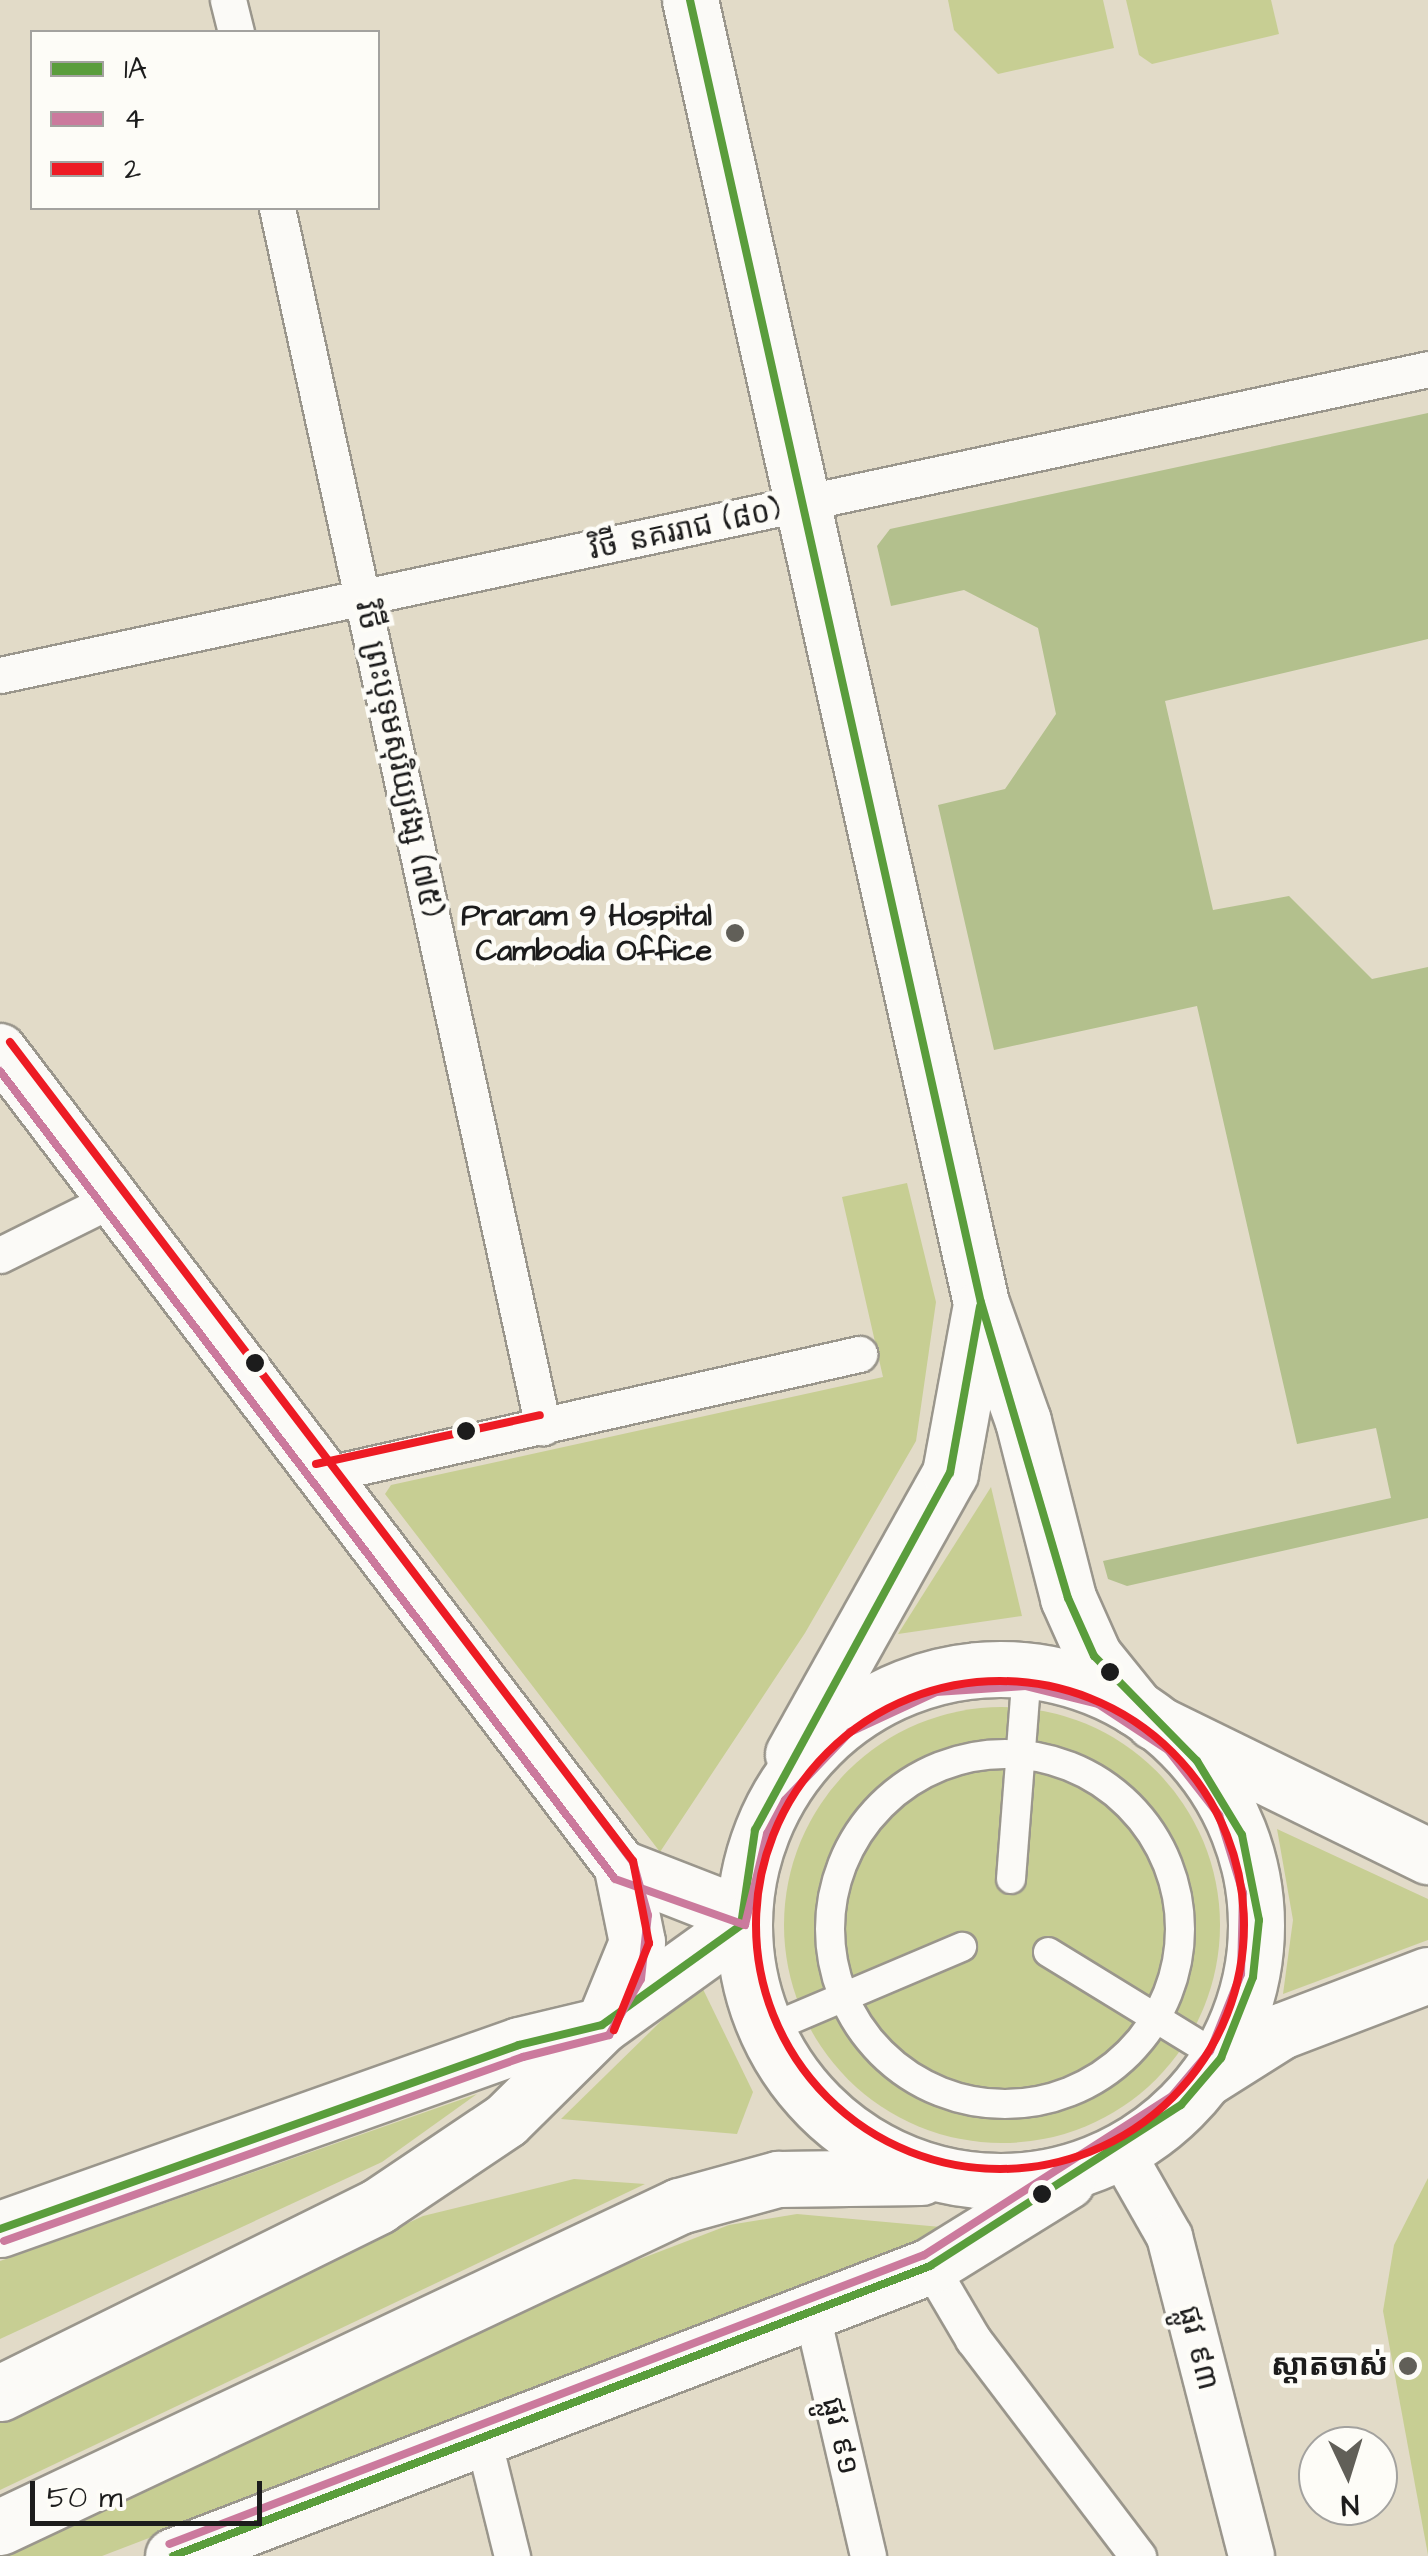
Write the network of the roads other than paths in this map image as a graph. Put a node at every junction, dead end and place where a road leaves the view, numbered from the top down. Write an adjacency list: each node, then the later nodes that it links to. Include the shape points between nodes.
1 (228, 0): 3 (street)
2 (690, 0): 6 (main road)
3 (236, 30)
4 (277, 210): 7 (street, វិថី ព្រះបុទុមសុរិយ្យវង្ស (៧៥))
5 (1428, 369): 6 (street, វិថី នគររាជ (៨០))
6 (803, 505): 7 (street, វិថី នគររាជ (៨០)); 12 (main road)
7 (363, 599): 8 (street, វិថី នគររាជ (៨០)); 14 (street, វិថី ព្រះបុទុមសុរិយ្យវង្ស (៧៥))
8 (0, 675)
9 (0, 1050): 10 (main road)
10 (113, 1199): 11 (street); 15 (main road)
11 (0, 1255)
12 (981, 1302): 17 (main road, via 1023,1421 1068,1598 1094,1656); 19 (main road, via 950,1473)
13 (858, 1354): 14 (street)
14 (543, 1427): 15 (street)
15 (319, 1476): 21 (main road)
16 (1027, 1673): 17 (main road); 18 (street); 19 (main road, via 932,1680 886,1697 843,1722)
17 (1145, 1715): 20 (main road); 31 (main road, via 1215,1784 1251,1863 1258,1949)
18 (1021, 1754): 22 (street); 27 (street, via 918,1777 863,1825 833,1892 829,1928); 28 (street, via 1098,1781 1153,1835 1179,1907 1172,1984)
19 (775, 1792): 23 (main road, via 755,1830)
20 (1428, 1856)
21 (622, 1868): 23 (main road); 29 (main road, via 637,1942)
22 (1011, 1879)
23 (740, 1919): 29 (main road); 30 (main road)
24 (962, 1947): 27 (street)
25 (1048, 1952): 28 (street)
26 (1428, 1975): 31 (main road, via 1281,2031)
27 (843, 1998): 28 (street, via 863,2033 921,2083 994,2103 1086,2082); 30 (street)
28 (1156, 2018): 31 (street)
29 (602, 2025): 34 (main road, via 519,2045); 37 (main road, via 506,2120 378,2206)
30 (766, 2030): 33 (main road, via 807,2089 858,2136)
31 (1213, 2068): 32 (main road)
32 (1110, 2156): 33 (main road, via 1027,2180); 35 (main road); 45 (street, ផ្លូវ ៩៣, via 1170,2236)
33 (954, 2179): 39 (main road, via 778,2179 679,2206)
34 (0, 2229)
35 (930, 2266): 36 (main road); 44 (street, via 973,2340)
36 (812, 2315): 38 (main road); 43 (street, ផ្លូវ ៩១)
37 (0, 2393)
38 (483, 2439): 40 (main road); 42 (street)
39 (14, 2520)
40 (264, 2540): 41 (main road)
41 (173, 2556)
42 (512, 2556)
43 (868, 2556)
44 (1138, 2556)
45 (1252, 2556)

